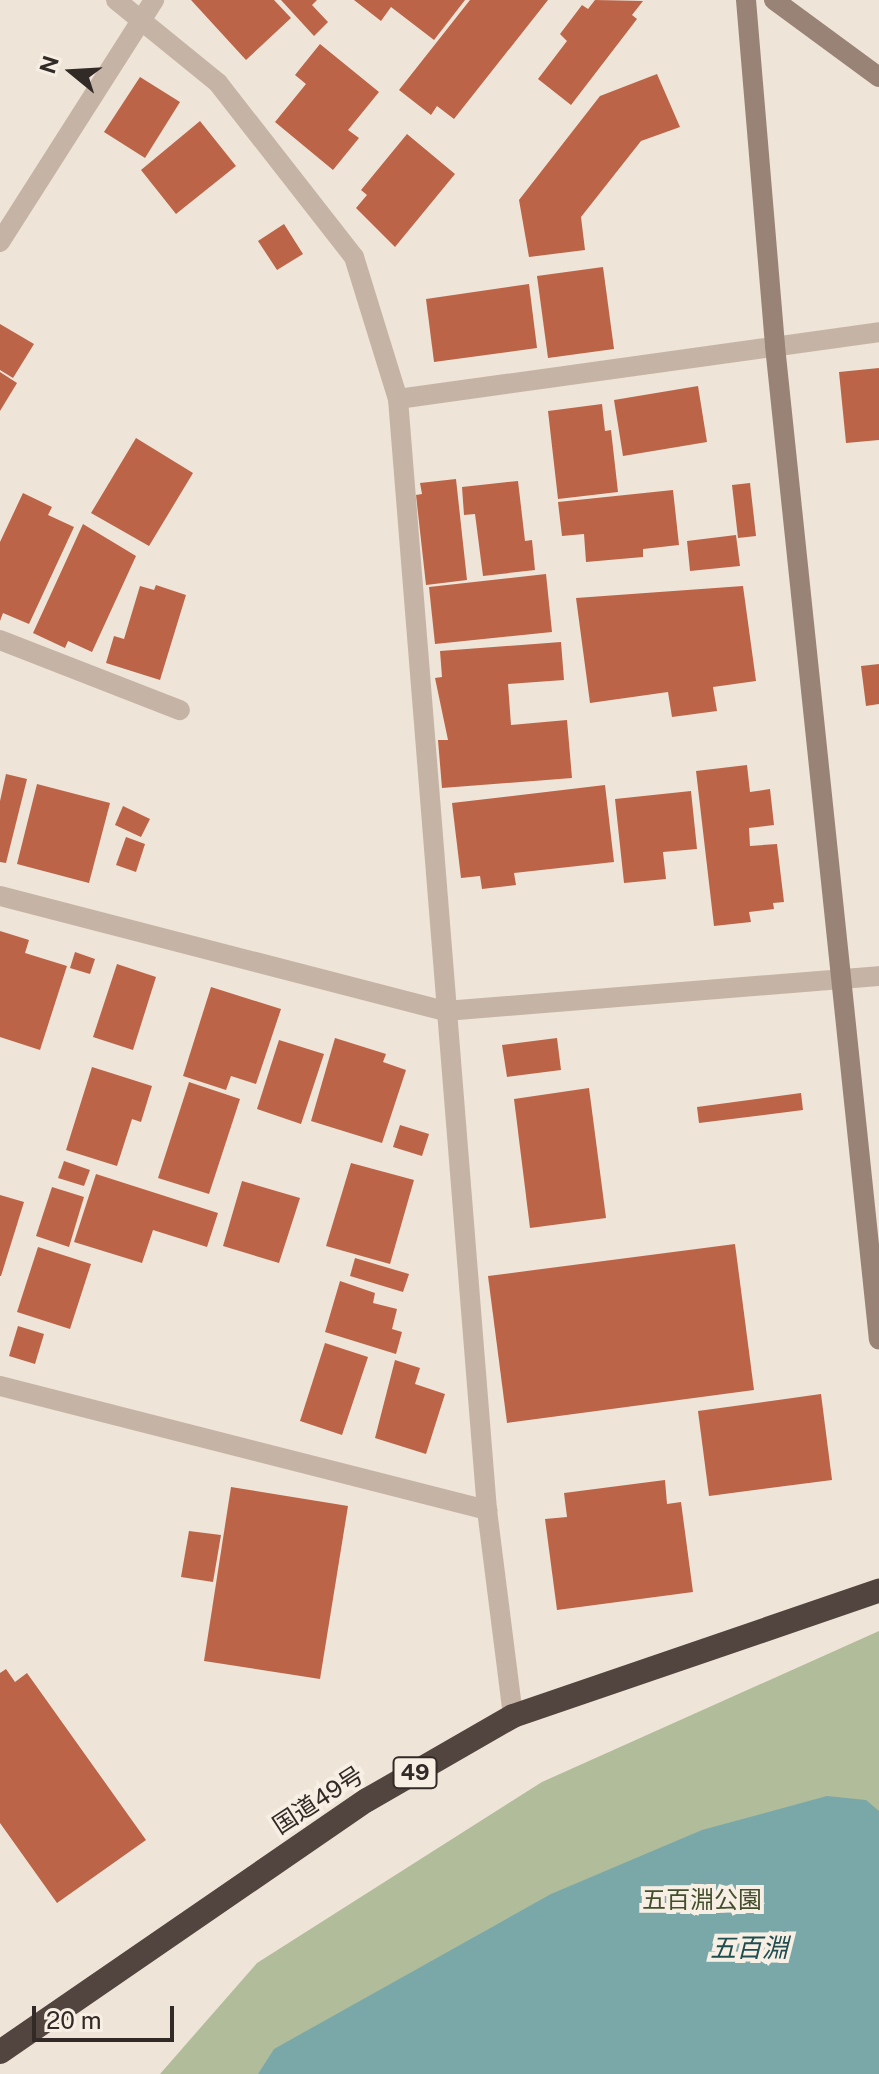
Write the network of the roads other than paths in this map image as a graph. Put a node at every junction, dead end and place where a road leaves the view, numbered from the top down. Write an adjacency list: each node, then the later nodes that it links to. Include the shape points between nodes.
1 (116, 0): 5 (street)
2 (154, 0): 5 (street)
3 (746, 0): 9 (street)
4 (774, 0): 6 (street)
5 (142, 20): 7 (street); 10 (street, via 218,83 354,257)
6 (879, 77)
7 (0, 242)
8 (879, 332): 9 (street)
9 (775, 346): 10 (street); 15 (street)
10 (398, 399): 16 (street)
11 (0, 640): 12 (street)
12 (180, 710)
13 (0, 896): 16 (street)
14 (879, 976): 15 (street)
15 (845, 983): 16 (street); 17 (street)
16 (445, 1011): 19 (street)
17 (879, 1340)
18 (0, 1386): 19 (street)
19 (487, 1510): 21 (street)
20 (879, 1591): 21 (highway, 国道49号 / 49)
21 (513, 1716): 22 (highway, 国道49号 / 49, via 367,1800)
22 (0, 2052)

